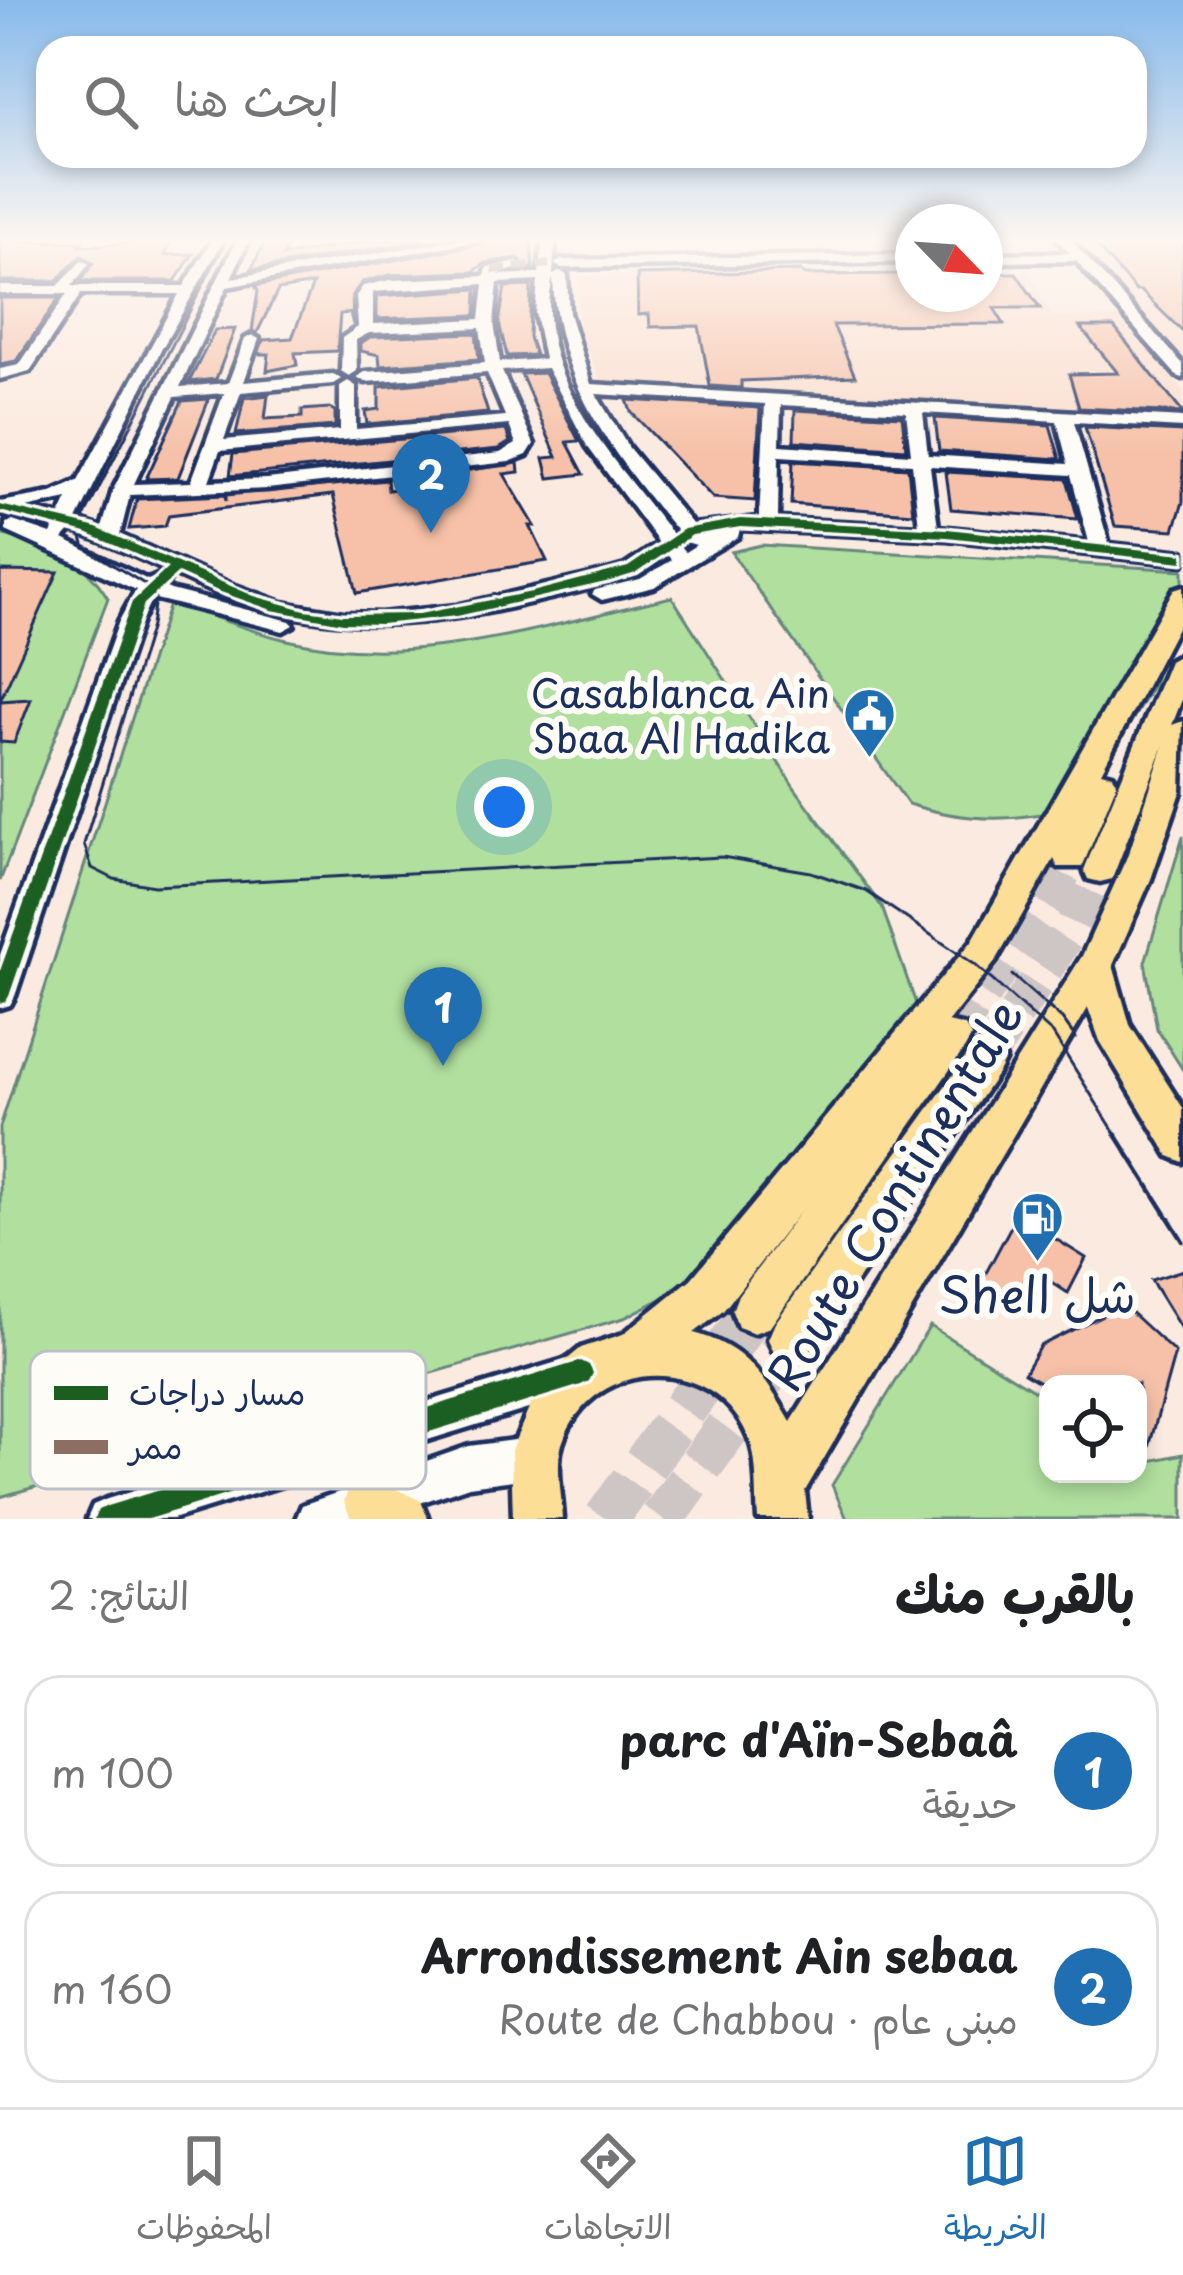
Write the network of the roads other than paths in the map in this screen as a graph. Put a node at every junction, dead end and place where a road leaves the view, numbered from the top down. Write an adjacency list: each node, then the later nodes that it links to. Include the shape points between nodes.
1 (57, 311): 15 (street, via 25,368)
2 (177, 311): 30 (street)
3 (210, 311): 19 (street)
4 (365, 311): 10 (street)
5 (488, 311): 9 (street)
6 (544, 311): 12 (street)
7 (559, 311): 18 (street)
8 (1127, 311): 14 (street)
9 (487, 323): 10 (street); 13 (street)
10 (366, 329): 16 (street, via 350,338)
11 (252, 339): 17 (street)
12 (553, 363): 13 (street); 41 (street, via 600,451)
13 (493, 368): 16 (street); 23 (street)
14 (1183, 373)
15 (0, 374)
16 (349, 378): 17 (street); 25 (street)
17 (235, 388): 19 (street); 26 (street)
18 (586, 389): 20 (street); 33 (street)
19 (172, 393): 32 (street)
20 (773, 399): 21 (street); 27 (street)
21 (914, 407): 22 (street); 28 (street)
22 (1064, 416): 24 (street); 29 (street)
23 (514, 420): 25 (street); 31 (street, via 525,447 503,458)
24 (1183, 423)
25 (348, 436): 26 (street)
26 (213, 446): 31 (street)
27 (771, 450): 28 (street); 36 (street)
28 (920, 459): 29 (street); 38 (street)
29 (1078, 470): 42 (street)
30 (88, 482): 34 (street, via 46,501); 37 (street)
31 (196, 489): 32 (street)
32 (122, 490): 39 (street)
33 (662, 505): 36 (street); 41 (street)
34 (0, 507): 37 (street)
35 (0, 523): 37 (street)
36 (754, 524): 38 (street); 41 (street)
37 (61, 532): 39 (street); 45 (street)
38 (928, 533): 42 (street)
39 (109, 538): 44 (street)
40 (1183, 540): 43 (street)
41 (685, 546): 44 (street, via 606,578 405,620 296,613); 45 (street, via 631,588 404,633 303,628)
42 (1100, 547): 43 (street)
43 (1175, 557)
44 (176, 569): 45 (street)
45 (149, 589): 52 (street, via 130,622)
46 (1183, 598): 49 (main road); 56 (main road, Route Continentale, via 974,964 707,1295)
47 (1183, 661): 50 (main road)
48 (1183, 730): 51 (main road, Route Continentale, via 1135,887)
49 (1070, 859)
50 (1100, 870)
51 (1095, 964): 53 (main road, via 1113,1030); 63 (main road, Route Continentale)
52 (0, 996)
53 (1183, 1143)
54 (754, 1312): 55 (main road, via 969,1048)
55 (791, 1340)
56 (640, 1347): 57 (main road, Route Continentale); 63 (main road, via 696,1354 734,1378 778,1445)
57 (581, 1373): 58 (street); 59 (main road, via 545,1424)
58 (426, 1421)
59 (536, 1457): 62 (street, via 469,1466); 67 (main road)
60 (204, 1489): 65 (street)
61 (426, 1489): 64 (street)
62 (426, 1489)
63 (783, 1499)
64 (386, 1510): 66 (street)
65 (106, 1519)
66 (316, 1519)
67 (538, 1519)

